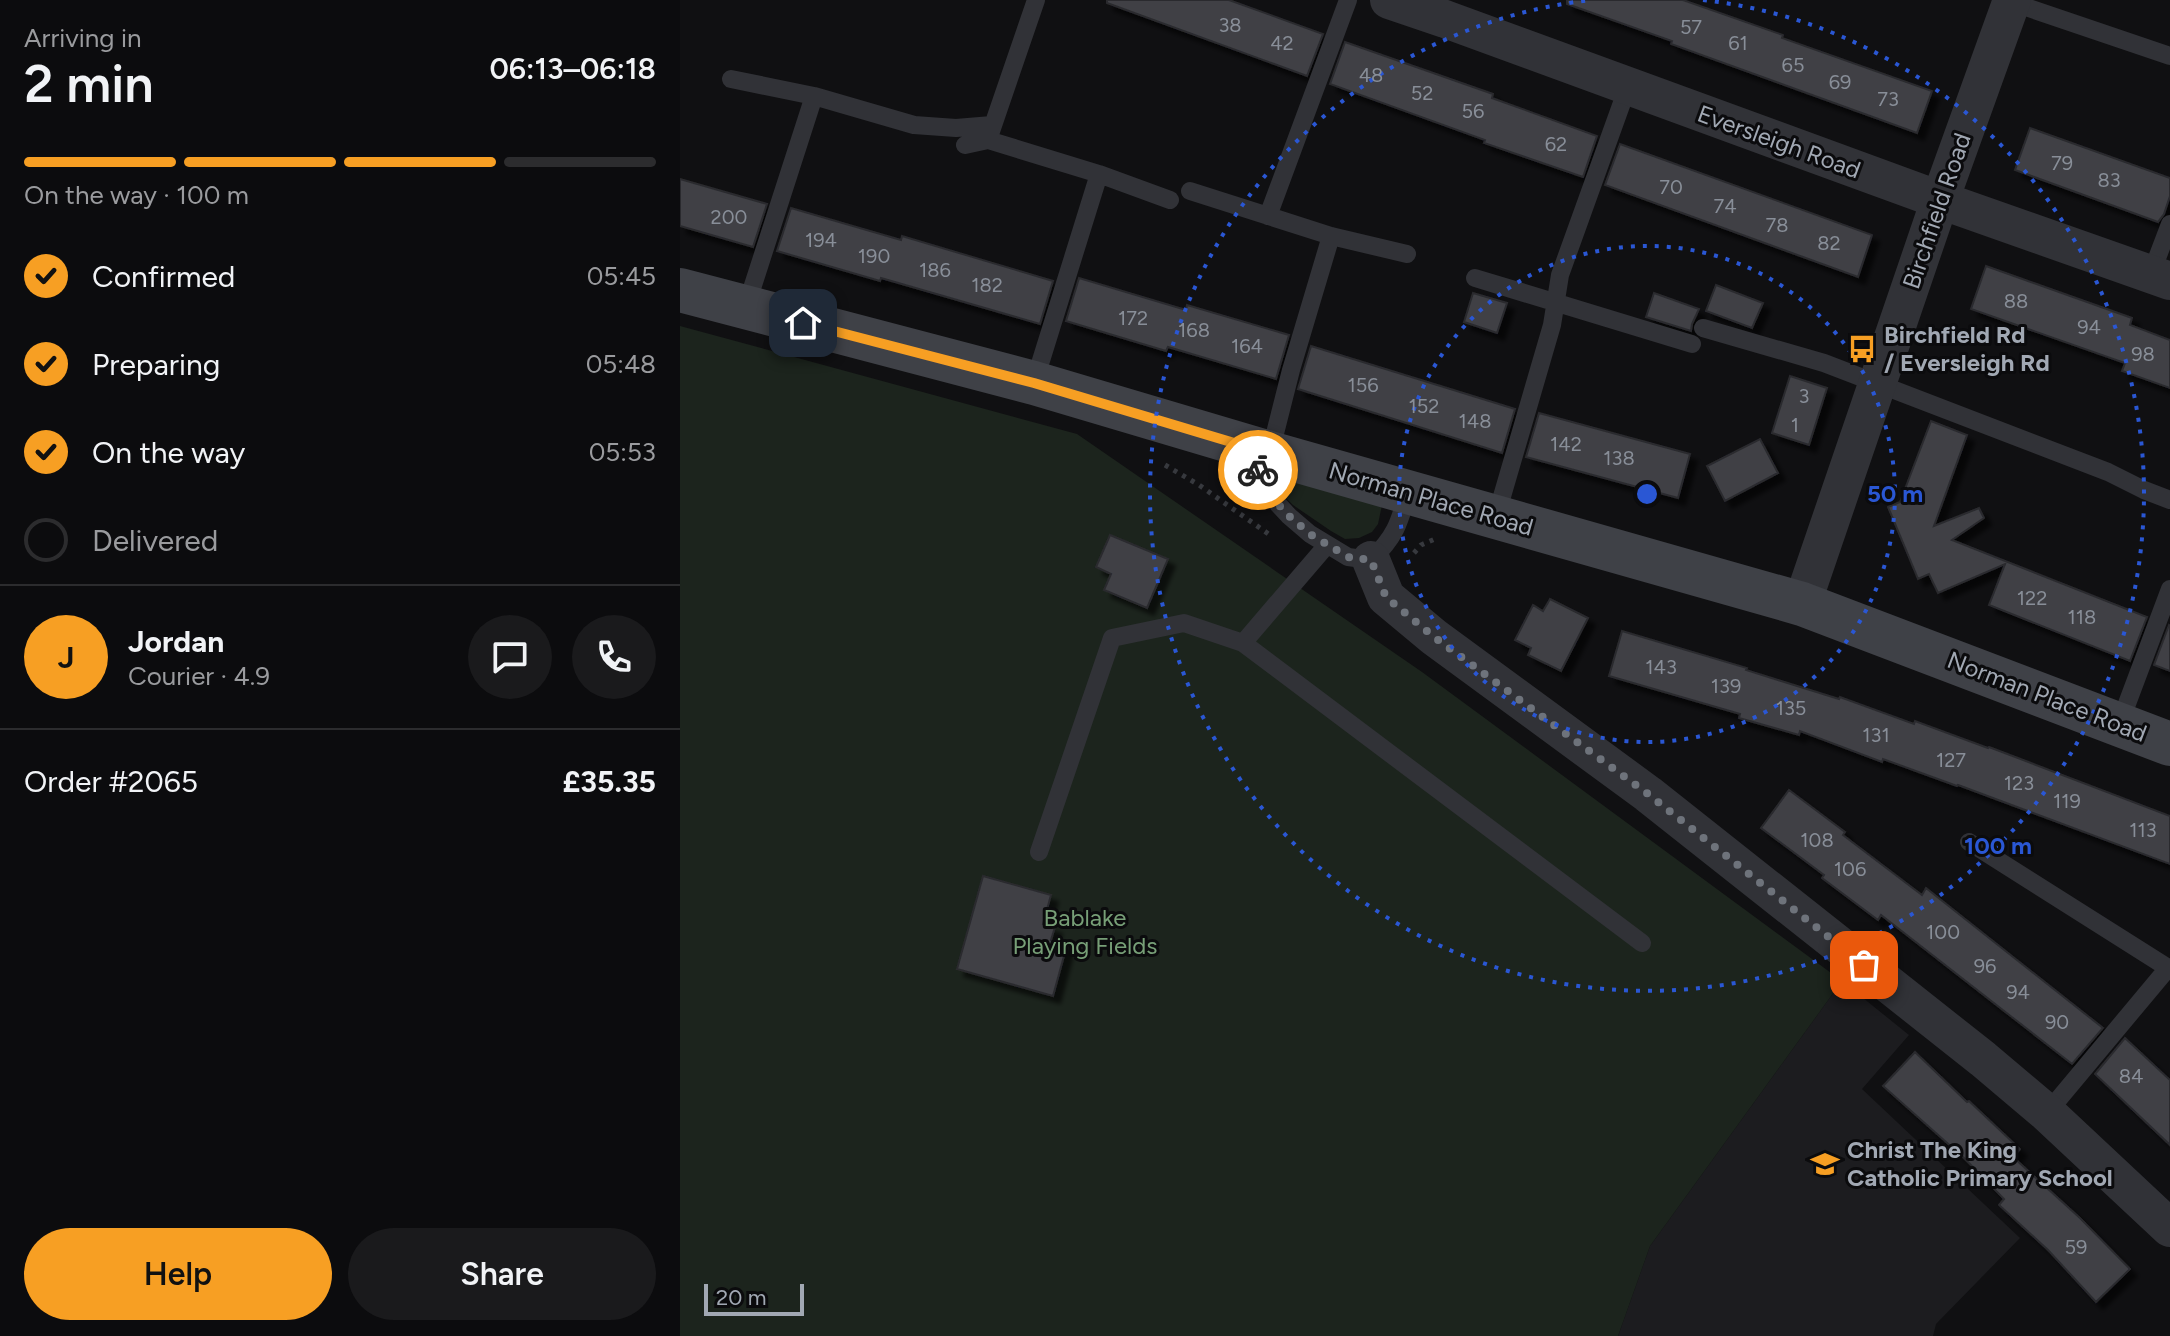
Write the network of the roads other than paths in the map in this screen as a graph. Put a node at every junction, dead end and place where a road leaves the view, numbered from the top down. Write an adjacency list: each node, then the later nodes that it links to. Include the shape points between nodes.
1 (1036, 0): 10 (lane)
2 (1348, 0): 16 (lane)
3 (1389, 0): 5 (street, Eversleigh Road)
4 (2010, 1): 6 (lane); 15 (street, Birchfield Road)
5 (1448, 9): 8 (street, Eversleigh Road)
6 (2170, 56)
7 (731, 79): 9 (lane)
8 (1628, 86): 15 (street, Eversleigh Road); 23 (lane)
9 (814, 96): 10 (lane, via 914,125); 24 (lane)
10 (990, 132): 11 (lane); 12 (lane)
11 (965, 145)
12 (1099, 174): 14 (lane); 27 (lane)
13 (1190, 191): 16 (lane)
14 (1170, 200)
15 (1940, 200): 20 (street, Eversleigh Road); 28 (street, Birchfield Road)
16 (1268, 216): 18 (lane)
17 (2170, 224): 20 (lane)
18 (1331, 236): 19 (lane); 29 (lane, via 1291,370)
19 (1407, 254)
20 (2160, 277)
21 (1475, 278): 23 (lane)
22 (680, 290): 24 (street, Norman Place Road)
23 (1555, 301): 26 (lane); 32 (lane)
24 (746, 308): 27 (street, Norman Place Road)
25 (1703, 328): 28 (lane)
26 (1692, 344)
27 (1034, 383): 29 (street, Norman Place Road)
28 (1878, 383): 31 (lane); 36 (street, Birchfield Road)
29 (1260, 451): 30 (street, Norman Place Road); 33 (lane, via 1266,491)
30 (1408, 492): 32 (street, Norman Place Road); 34 (lane, via 1399,525)
31 (2170, 500)
32 (1496, 517): 36 (street, Norman Place Road)
33 (1327, 545): 34 (lane, via 1348,557); 37 (lane)
34 (1371, 560): 44 (street, via 1386,597 1434,637 1660,804)
35 (2170, 589): 38 (lane)
36 (1802, 604): 38 (street, Norman Place Road)
37 (1243, 643): 41 (lane, via 1184,623 1112,638); 42 (lane)
38 (2119, 725): 39 (street, Norman Place Road)
39 (2170, 744)
40 (1969, 842): 43 (lane)
41 (1039, 852)
42 (1642, 943)
43 (2169, 969): 44 (lane)
44 (2047, 1113): 45 (street)
45 (2170, 1228)

